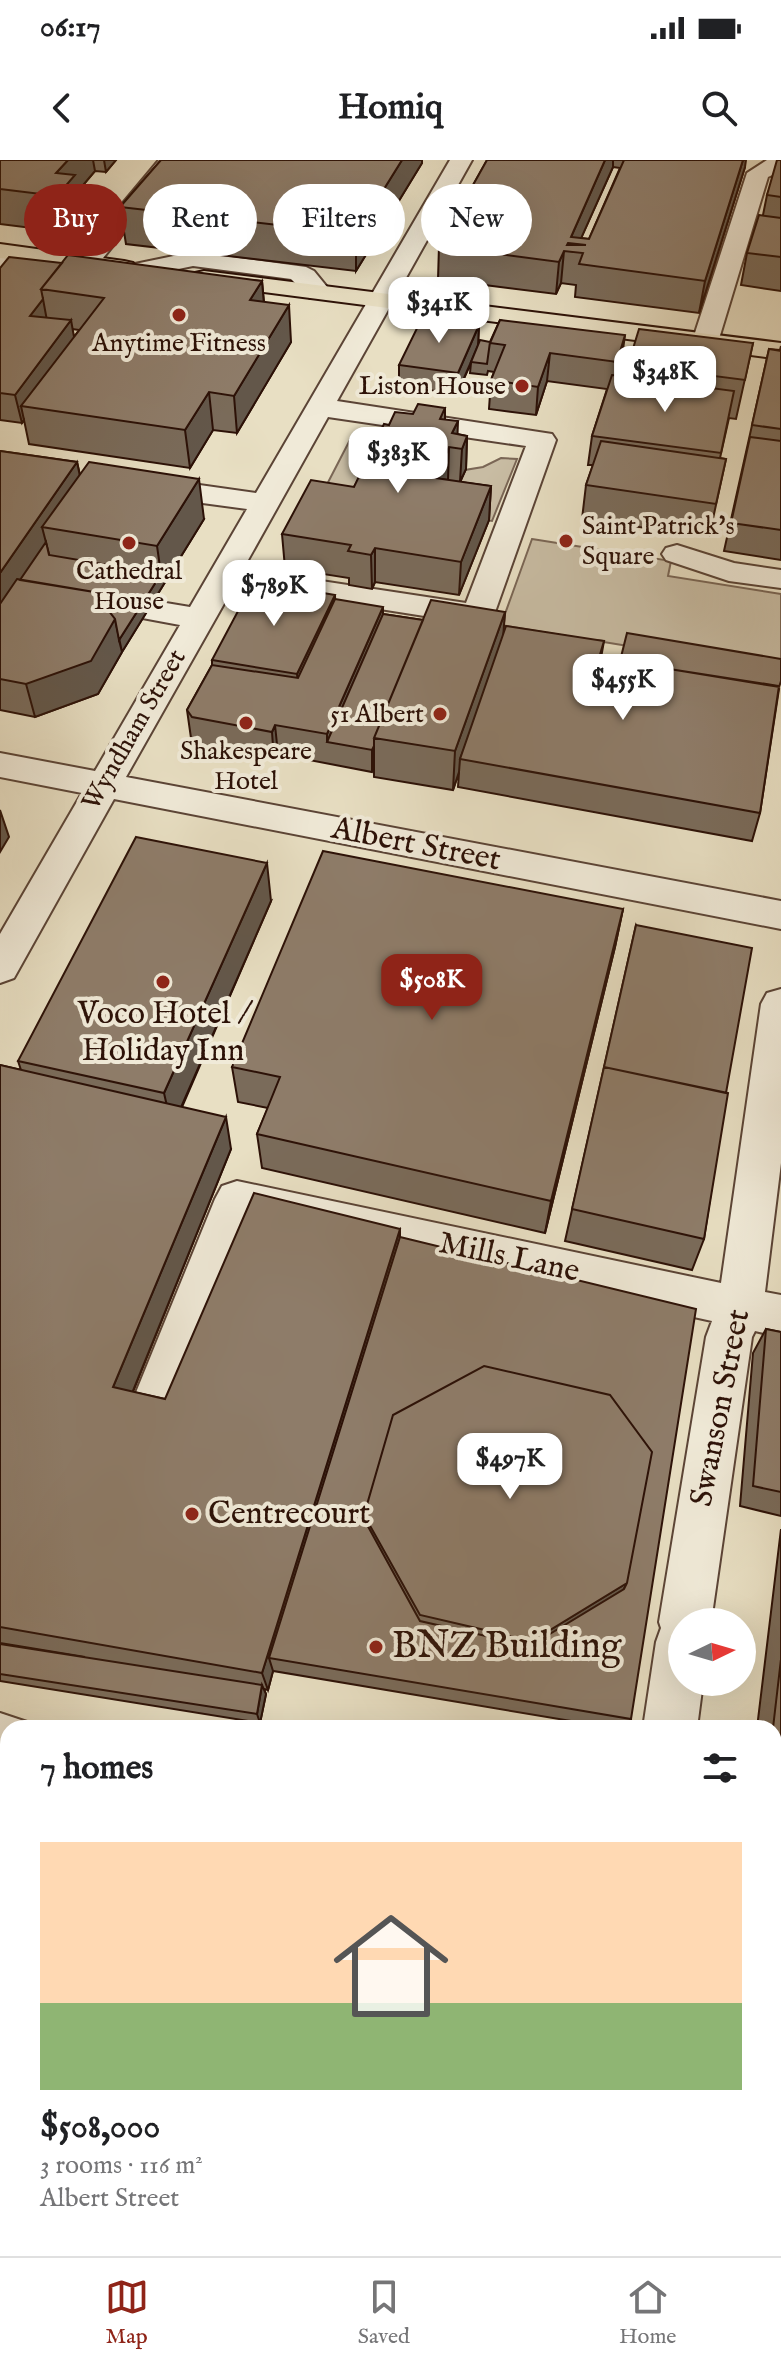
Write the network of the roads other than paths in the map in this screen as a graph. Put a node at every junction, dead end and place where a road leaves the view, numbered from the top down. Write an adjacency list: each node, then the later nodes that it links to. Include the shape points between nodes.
1 (171, 160): 6 (street)
2 (461, 160): 7 (street, Wyndham Street)
3 (739, 161): 4 (street)
4 (776, 164): 8 (street, via 758,173)
5 (4, 256): 6 (main road)
6 (86, 263): 7 (main road)
7 (380, 301): 8 (main road); 10 (street, Wyndham Street)
8 (705, 342): 9 (main road)
9 (781, 351)
10 (319, 407): 12 (street, Wyndham Street); 17 (street, via 542,440)
11 (121, 482): 12 (street)
12 (264, 503): 14 (street, Wyndham Street)
13 (677, 554): 15 (street, via 729,572)
14 (223, 575): 17 (street); 18 (street, Wyndham Street)
15 (781, 579)
16 (148, 610): 18 (street)
17 (478, 615): 19 (street)
18 (198, 618): 22 (street, Wyndham Street)
19 (515, 630)
20 (0, 765): 21 (street, Albert Street)
21 (52, 775): 22 (street, Albert Street); 23 (street, Albert Street)
22 (103, 785): 24 (street, Albert Street); 25 (street, Wyndham Street)
23 (0, 786)
24 (781, 915)
25 (0, 968)
26 (781, 1004): 27 (street, Swanson Street)
27 (761, 1311): 28 (street, Mills Lane, via 237,1199); 29 (street, Swanson Street, via 729,1337)
28 (152, 1412)
29 (687, 1608)
30 (674, 1696): 31 (street)
31 (671, 1720)

